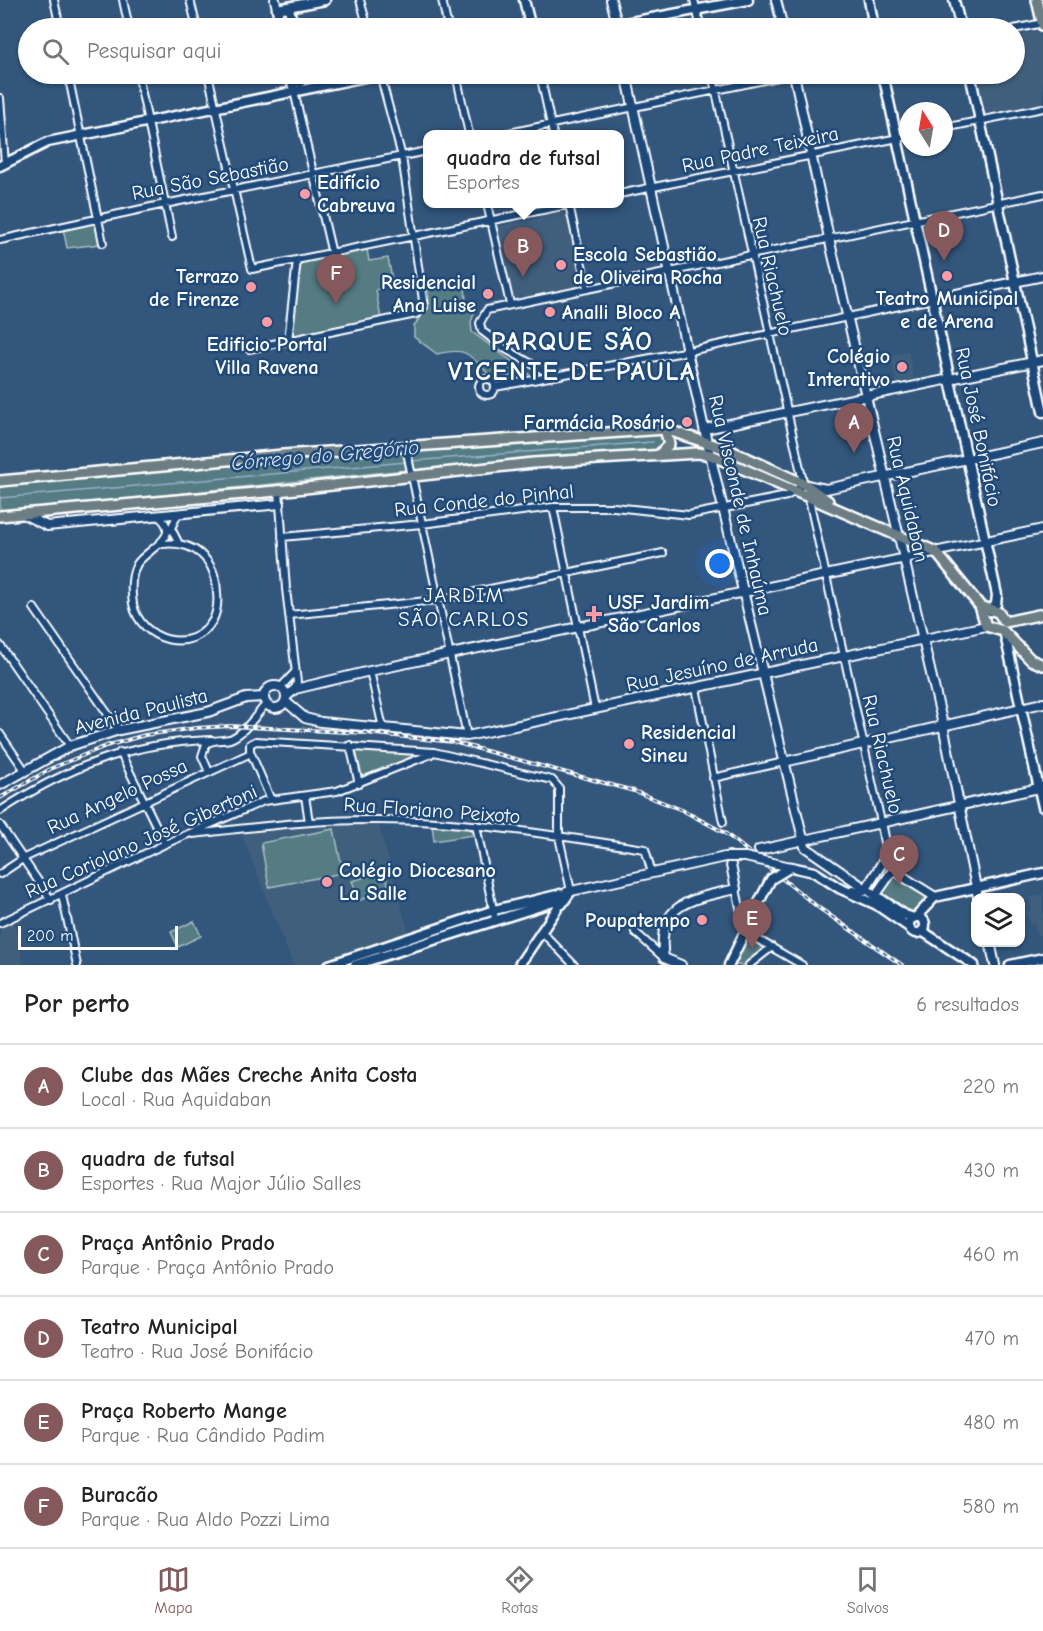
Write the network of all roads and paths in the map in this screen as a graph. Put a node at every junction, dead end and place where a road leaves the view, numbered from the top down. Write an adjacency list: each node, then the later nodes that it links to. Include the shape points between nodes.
1 (54, 0): 17 (street)
2 (123, 0): 18 (street)
3 (190, 0): 19 (street)
4 (325, 0): 16 (main road)
5 (360, 0): 21 (street)
6 (442, 0): 22 (street)
7 (524, 0): 23 (main road)
8 (611, 0): 24 (street)
9 (748, 0): 15 (main road)
10 (776, 0): 26 (street)
11 (869, 0): 27 (main road)
12 (954, 0): 28 (main road)
13 (1037, 0): 29 (main road)
14 (276, 4): 16 (main road)
15 (695, 4): 25 (main road)
16 (289, 7): 20 (main road)
17 (58, 18)
18 (127, 18)
19 (194, 18)
20 (291, 18)
21 (365, 18)
22 (446, 18)
23 (528, 18)
24 (616, 18)
25 (648, 18)
26 (780, 18)
27 (872, 18)
28 (958, 18)
29 (1043, 24): 30 (street)
30 (1025, 26)
31 (70, 84): 61 (street)
32 (140, 84): 54 (street)
33 (210, 84): 51 (street)
34 (292, 84): 48 (main road)
35 (305, 84): 46 (main road)
36 (331, 84): 46 (main road)
37 (383, 84): 66 (street)
38 (458, 84): 58 (street)
39 (542, 84): 56 (street)
40 (628, 84): 50 (street, Rua Visconde de Inhaúma)
41 (714, 84): 47 (street, Rua Riachuelo)
42 (744, 84): 47 (street)
43 (795, 84): 64 (street, Rua Aquidaban)
44 (886, 84): 55 (main road, Rua José Bonifácio)
45 (972, 84): 53 (main road)
46 (306, 89): 48 (main road)
47 (715, 90): 50 (street); 68 (street, Rua Riachuelo)
48 (294, 92): 51 (main road); 69 (street)
49 (0, 98): 67 (street)
50 (633, 106): 56 (street); 70 (street, Rua Visconde de Inhaúma)
51 (215, 108): 54 (main road); 71 (street)
52 (1043, 108): 53 (street)
53 (980, 120): 57 (street); 74 (main road)
54 (148, 121): 61 (main road); 75 (street)
55 (899, 121)
56 (551, 124): 59 (street); 60 (street)
57 (953, 126)
58 (468, 130)
59 (525, 130)
60 (552, 130)
61 (80, 136): 67 (main road, via 48,142); 79 (street)
62 (899, 137): 64 (street, Rua Padre Teixeira)
63 (423, 153): 66 (street, Rua São Sebastião)
64 (811, 156): 68 (street, Rua Padre Teixeira); 84 (street, Rua Aquidaban)
65 (907, 156): 81 (main road, Rua José Bonifácio)
66 (402, 157): 69 (street, Rua São Sebastião); 82 (street)
67 (3, 165)
68 (732, 172): 70 (street, Rua Padre Teixeira); 88 (street, Rua Riachuelo)
69 (315, 174): 71 (street, Rua São Sebastião); 87 (street)
70 (651, 188): 72 (street, Rua Padre Teixeira); 90 (street, Rua Visconde de Inhaúma)
71 (235, 190): 75 (street, Rua São Sebastião); 89 (street, via 252,268)
72 (624, 193)
73 (1043, 194): 74 (street)
74 (997, 203): 81 (street); 92 (main road)
75 (165, 204): 79 (street, Rua São Sebastião); 83 (street)
76 (488, 208): 80 (street)
77 (552, 208): 80 (street)
78 (571, 208): 93 (street)
79 (97, 219): 85 (street, Rua São Sebastião); 86 (street)
80 (492, 221): 82 (street); 95 (street)
81 (915, 221): 84 (street); 94 (main road, Rua José Bonifácio)
82 (412, 236): 87 (street); 98 (street, via 422,311)
83 (172, 237)
84 (829, 238): 88 (street); 96 (street, Rua Aquidaban)
85 (0, 240)
86 (103, 243)
87 (332, 254): 89 (street)
88 (752, 255): 90 (street); 97 (street, Rua Riachuelo)
89 (297, 260): 98 (street)
90 (670, 272): 93 (street); 100 (street, Rua Visconde de Inhaúma)
91 (1043, 276): 92 (street)
92 (1015, 282): 94 (street); 102 (main road)
93 (587, 288): 95 (street)
94 (932, 299): 96 (street); 104 (main road, Rua José Bonifácio)
95 (510, 304): 103 (street, via 488,310 482,318 482,332)
96 (848, 317): 97 (street); 106 (street, Rua Aquidaban)
97 (769, 334): 100 (street); 108 (street, Rua Riachuelo)
98 (288, 341): 99 (street)
99 (249, 349)
100 (689, 351): 103 (street); 110 (street, Rua Visconde de Inhaúma)
101 (1043, 360): 102 (street)
102 (1032, 362): 104 (street); 107 (main road)
103 (553, 376): 105 (street)
104 (950, 378): 106 (street); 118 (main road, Rua José Bonifácio)
105 (495, 387)
106 (866, 396): 108 (street); 120 (street, Rua Aquidaban)
107 (1043, 412)
108 (786, 413): 110 (street); 122 (street, Rua Riachuelo)
109 (665, 429): 111 (main road); 114 (main road); 116 (main road, via 669,444)
110 (705, 429): 112 (street, Rua Visconde de Inhaúma)
111 (679, 433): 112 (main road); 115 (main road, via 674,441)
112 (707, 442): 117 (street, Rua Visconde de Inhaúma); 122 (main road)
113 (1043, 444): 118 (street)
114 (406, 451): 119 (street); 121 (main road, via 283,455)
115 (679, 453): 116 (main road); 117 (main road)
116 (660, 454): 119 (main road)
117 (711, 455): 124 (main road); 128 (street, Rua Visconde de Inhaúma)
118 (968, 459): 120 (street); 138 (main road, Rua José Bonifácio)
119 (411, 474): 123 (main road); 134 (street)
120 (886, 476): 122 (street, via 826,489); 136 (street, Rua Aquidaban)
121 (0, 481)
122 (804, 484): 124 (street); 125 (street, Rua Riachuelo); 129 (main road)
123 (279, 490): 126 (street); 130 (main road)
124 (795, 491): 125 (main road); 128 (street, Rua Conde do Pinhal)
125 (809, 497): 129 (main road); 145 (street, Rua Riachuelo)
126 (280, 504): 131 (street); 137 (street)
127 (553, 507): 128 (street, Rua Conde do Pinhal, via 614,507 689,515); 134 (street, Rua Conde do Pinhal); 144 (street)
128 (724, 508): 146 (street, Rua Visconde de Inhaúma)
129 (843, 511): 136 (main road)
130 (23, 514): 132 (main road); 133 (street, via 46,526)
131 (178, 514): 133 (street); 139 (street, via 171,528)
132 (0, 516)
133 (158, 516): 140 (street, via 166,528)
134 (422, 524): 137 (street, Rua Conde do Pinhal); 147 (street)
135 (1043, 529): 138 (street)
136 (898, 535): 141 (main road); 143 (street, Rua Aquidaban)
137 (282, 537): 150 (street)
138 (986, 542): 141 (street); 151 (main road, Rua José Bonifácio, via 997,595)
139 (178, 543): 140 (street); 140 (street, via 194,548 211,564 218,598 217,609 205,629 178,641 152,634 134,605 135,568 144,554)
140 (162, 544)
141 (936, 552): 143 (street); 151 (main road)
142 (663, 553): 144 (street)
143 (906, 559): 145 (street); 154 (street, Rua Aquidaban)
144 (567, 573): 147 (street); 152 (street)
145 (826, 576): 146 (street); 157 (street, Rua Riachuelo)
146 (745, 592): 152 (street); 161 (street, Rua Visconde de Inhaúma)
147 (437, 600): 150 (street); 156 (street)
148 (34, 608): 172 (street)
149 (1043, 614): 151 (main road, via 1005,622 998,612)
150 (289, 615): 159 (street)
151 (987, 618): 153 (main road); 154 (street, Rua Jesuíno de Arruda)
152 (578, 628): 156 (street); 169 (street)
153 (1005, 635): 158 (main road, via 1031,660); 168 (main road)
154 (923, 639): 157 (street, Rua Jesuíno de Arruda); 170 (street, Rua Aquidaban)
155 (0, 645): 178 (street)
156 (450, 655): 160 (street); 174 (street)
157 (844, 656): 161 (street, Rua Jesuíno de Arruda); 176 (street, Rua Riachuelo)
158 (1043, 665)
159 (296, 671): 162 (street); 164 (street)
160 (370, 671): 164 (street); 171 (street)
161 (764, 674): 163 (street, Rua Jesuíno de Arruda); 182 (street, Rua Visconde de Inhaúma)
162 (280, 688): 165 (street); 166 (street, via 269,688)
163 (696, 688): 169 (street, Rua Jesuíno de Arruda); 185 (street)
164 (295, 689): 165 (street)
165 (285, 699): 166 (street, via 276,708); 171 (street, via 306,718)
166 (265, 701): 172 (street, Avenida Paulista, via 246,698 208,712); 175 (street, Avenida Paulista, via 240,734)
167 (1043, 703): 168 (street)
168 (1022, 708): 170 (street); 188 (main road)
169 (595, 709): 174 (street, Rua Jesuíno de Arruda)
170 (943, 725): 176 (street); 192 (street, Rua Aquidaban)
171 (383, 728): 174 (street)
172 (119, 730): 178 (street, Avenida Paulista)
173 (0, 734): 183 (street)
174 (467, 736)
175 (212, 740): 179 (street, Avenida Paulista, via 178,741); 184 (street, via 202,750)
176 (863, 744): 182 (street); 197 (street, Rua Riachuelo)
177 (350, 745): 180 (street); 181 (street, via 259,740 250,744); 186 (street)
178 (70, 746): 183 (street, Avenida Paulista)
179 (120, 752): 191 (street); 194 (street, Avenida Paulista, via 53,780)
180 (434, 752): 186 (street, Rua Coriolano José Gibertoni); 201 (street, via 556,783)
181 (251, 753): 184 (street, Rua Angelo Possa); 190 (street)
182 (784, 762): 185 (street); 202 (street, Rua Visconde de Inhaúma)
183 (24, 769): 187 (street, Avenida Paulista)
184 (209, 772): 191 (street, Rua Angelo Possa)
185 (713, 778): 196 (street)
186 (359, 784): 189 (street, Rua Coriolano José Gibertoni)
187 (0, 785)
188 (1041, 787): 192 (street); 193 (main road)
189 (305, 796): 190 (street, Rua Coriolano José Gibertoni); 195 (street)
190 (271, 800): 200 (street, Rua Coriolano José Gibertoni)
191 (143, 802): 203 (street); 207 (street, Rua Angelo Possa)
192 (959, 805): 197 (street); 217 (street, Rua Aquidaban)
193 (1043, 807)
194 (0, 811)
195 (309, 822): 199 (street, Rua Floriano Peixoto, via 380,820); 200 (street, Rua Floriano Peixoto)
196 (723, 822)
197 (881, 822): 202 (street); 205 (street, Rua Riachuelo)
198 (0, 825): 207 (street)
199 (476, 825): 201 (street, Rua Floriano Peixoto); 224 (street)
200 (193, 834): 203 (street, Rua Coriolano José Gibertoni)
201 (559, 837): 210 (street, Rua Floriano Peixoto, via 645,849); 216 (street)
202 (802, 838): 204 (street); 214 (street, via 805,847)
203 (165, 844): 219 (street, Rua Coriolano José Gibertoni)
204 (759, 849)
205 (887, 855): 209 (street, Rua Riachuelo); 214 (street)
206 (726, 857): 208 (street, bridge); 210 (street); 213 (street)
207 (24, 858): 212 (street, Rua Angelo Possa); 223 (street)
208 (791, 867): 215 (main road, via 814,872); 243 (main road, bridge, via 771,879)
209 (893, 870): 220 (street); 221 (street)
210 (652, 873): 216 (street)
211 (1043, 873): 217 (main road)
212 (0, 874)
213 (736, 889): 225 (street); 235 (street, via 679,906 665,925)
214 (866, 889): 215 (main road); 220 (main road)
215 (842, 890): 228 (main road, via 875,904)
216 (571, 891): 222 (main road)
217 (977, 893)
218 (971, 894): 221 (main road)
219 (62, 895): 223 (street, Rua Coriolano José Gibertoni); 237 (street)
220 (875, 896): 226 (main road)
221 (935, 897): 226 (main road)
222 (559, 899): 224 (main road); 229 (main road, via 555,913)
223 (51, 900): 227 (street, Rua Coriolano José Gibertoni)
224 (495, 915): 238 (main road); 239 (main road)
225 (742, 917)
226 (915, 917): 228 (main road); 230 (main road, via 925,922)
227 (0, 923)
228 (910, 928): 230 (main road)
229 (540, 930): 240 (main road); 241 (street)
230 (922, 931): 246 (main road)
231 (635, 932): 235 (street)
232 (750, 935): 233 (street)
233 (772, 947): 244 (street); 245 (street)
234 (991, 947): 247 (street)
235 (664, 958): 242 (street)
236 (1043, 958): 248 (main road)
237 (77, 965)
238 (329, 965)
239 (355, 965)
240 (519, 965)
241 (574, 965)
242 (681, 965)
243 (729, 965)
244 (749, 965)
245 (802, 965)
246 (974, 965)
247 (995, 965)
248 (1010, 965)

